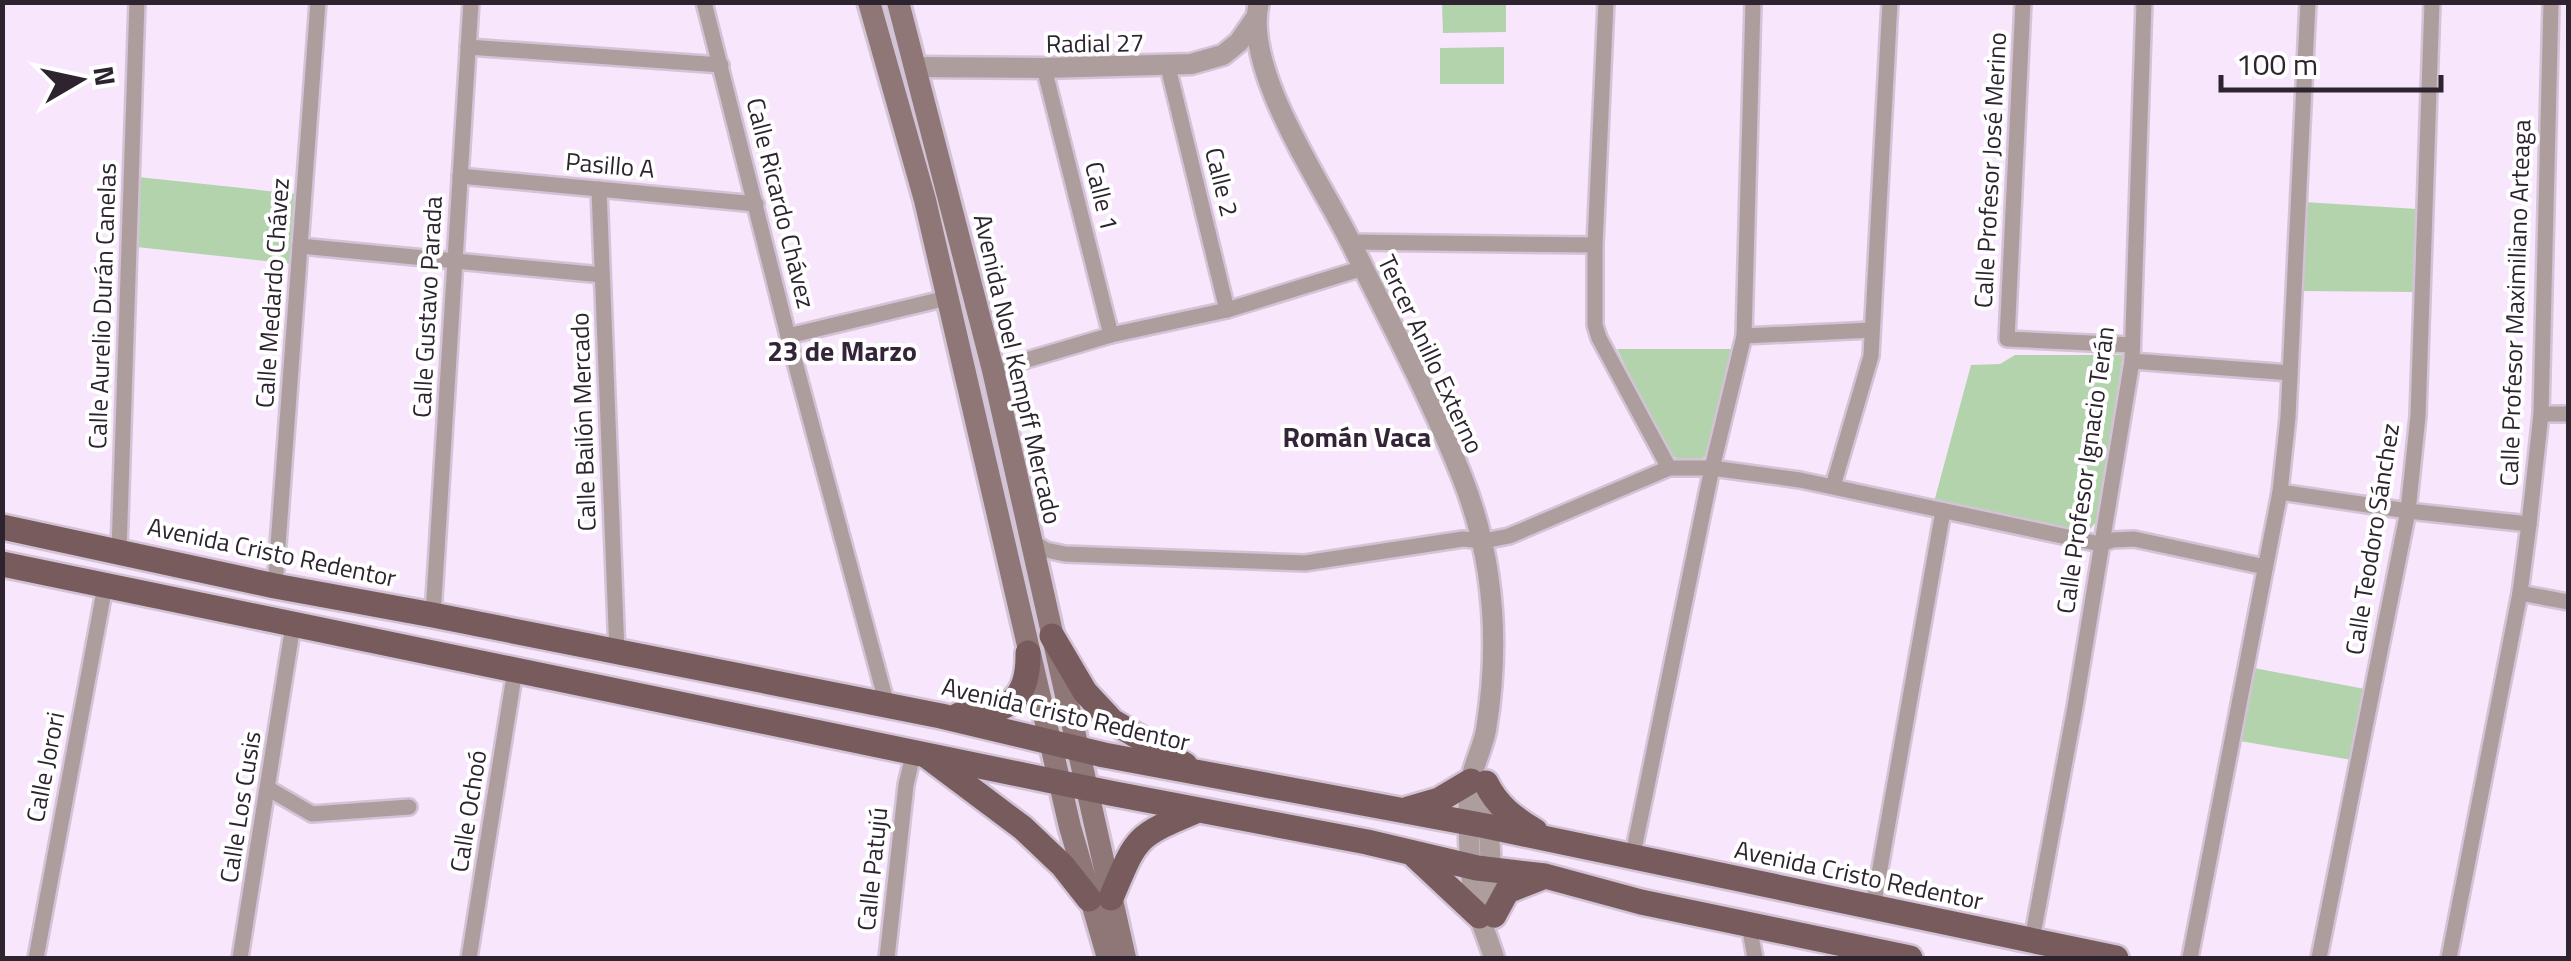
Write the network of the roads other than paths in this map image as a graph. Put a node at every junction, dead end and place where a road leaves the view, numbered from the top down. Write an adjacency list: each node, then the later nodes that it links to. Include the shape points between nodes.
1 (137, 2): 56 (street, Calle Aurelio Durán Canelas)
2 (318, 2): 30 (street, Calle Medardo Chávez)
3 (471, 2): 16 (street, Calle Gustavo Parada)
4 (704, 2): 18 (street, Calle Ricardo Chávez)
5 (869, 2): 24 (main road, Avenida Noel Kempff Mercado)
6 (898, 2): 19 (main road, Avenida Noel Kempff Mercado)
7 (1606, 2): 29 (street)
8 (1753, 2): 39 (street)
9 (1890, 2): 36 (street)
10 (2024, 2): 40 (street, Calle Profesor José Merino, via 2007,339)
11 (2144, 2): 40 (street, Calle Profesor Ignacio Terán)
12 (2308, 2): 42 (street)
13 (2432, 2): 50 (street, Calle Teodoro Sánchez, via 2418,416)
14 (2551, 2): 43 (street, Calle Profesor Maximiliano Arteaga)
15 (1257, 11): 17 (street, via 1239,42); 22 (street, Tercer Anillo Externo)
16 (468, 47): 18 (street); 25 (street, Calle Gustavo Parada)
17 (1213, 59): 20 (street, Radial 27); 22 (street, via 1244,60)
18 (721, 66): 27 (street, Calle Ricardo Chávez)
19 (916, 67): 21 (street, Radial 27); 23 (main road, Avenida Noel Kempff Mercado)
20 (1168, 67): 21 (street, Radial 27); 35 (street, Calle 2)
21 (1044, 68): 38 (street, Calle 1)
22 (1266, 72): 28 (street, Tercer Anillo Externo)
23 (933, 131): 24 (main road); 41 (main road, Avenida Noel Kempff Mercado)
24 (908, 138): 34 (main road, Avenida Noel Kempff Mercado)
25 (460, 176): 26 (street, Pasillo A); 31 (street, Calle Gustavo Parada)
26 (598, 189): 27 (street, Pasillo A); 33 (street, Calle Bailón Mercado)
27 (756, 204): 37 (street, Calle Ricardo Chávez)
28 (1351, 242): 29 (street); 32 (street, Tercer Anillo Externo)
29 (1595, 245): 45 (street, via 1599,338)
30 (300, 246): 31 (street); 62 (street, Calle Medardo Chávez)
31 (456, 261): 33 (street); 65 (street, Calle Gustavo Parada)
32 (1363, 268): 35 (street); 54 (street, Tercer Anillo Externo, via 1462,476)
33 (602, 275): 68 (street, Calle Bailón Mercado)
34 (947, 298): 37 (street); 69 (main road, Avenida Noel Kempff Mercado)
35 (1228, 310): 38 (street)
36 (1872, 330): 39 (street); 47 (street, via 1871,356)
37 (788, 336): 71 (street, Calle Ricardo Chávez)
38 (1111, 336): 41 (street)
39 (1744, 336): 46 (street)
40 (2132, 353): 42 (street); 55 (street, Calle Profesor Ignacio Terán)
41 (992, 370): 53 (main road, Avenida Noel Kempff Mercado)
42 (2290, 373): 48 (street)
43 (2541, 414): 44 (street); 51 (street, Calle Profesor Maximiliano Arteaga)
44 (2568, 414)
45 (1669, 468): 46 (street); 54 (street)
46 (1712, 468): 47 (street); 89 (street)
47 (1833, 486): 49 (street)
48 (2280, 492): 50 (street); 59 (street)
49 (1944, 511): 55 (street); 93 (street)
50 (2408, 511): 51 (street); 108 (street, Calle Teodoro Sánchez)
51 (2529, 524): 63 (street, Calle Profesor Maximiliano Arteaga)
52 (2, 527): 56 (main road, Avenida Cristo Redentor)
53 (1030, 540): 57 (street); 60 (main road, Avenida Noel Kempff Mercado)
54 (1484, 541): 57 (street, via 1305,562); 79 (street, Tercer Anillo Externo, via 1493,666)
55 (2100, 544): 59 (street, via 2134,540); 96 (street, Calle Profesor Ignacio Terán)
56 (119, 551): 62 (main road, Avenida Cristo Redentor)
57 (1065, 554): 60 (street)
58 (2, 563): 61 (main road); 62 (main road, via 50,562 251,600 268,598)
59 (2265, 568): 107 (street)
60 (1038, 579): 67 (main road, Avenida Noel Kempff Mercado)
61 (106, 586): 66 (main road); 97 (street, Calle Jorori)
62 (275, 586): 65 (main road, Avenida Cristo Redentor)
63 (2520, 593): 64 (street); 109 (street, Calle Profesor Maximiliano Arteaga)
64 (2568, 602)
65 (433, 614): 68 (main road, Avenida Cristo Redentor)
66 (304, 627): 68 (main road, via 303,614 322,608 562,652); 70 (main road); 82 (street, Calle Los Cusis, via 288,662)
67 (1052, 636): 75 (main road, Avenida Noel Kempff Mercado); 77 (main road, via 1085,692 1112,721)
68 (617, 652): 71 (main road, Avenida Cristo Redentor)
69 (1028, 653): 72 (main road, via 1025,686 1014,701 981,714); 73 (main road, Avenida Noel Kempff Mercado)
70 (515, 670): 74 (main road); 99 (street, Calle Ochoó)
71 (887, 705): 72 (main road, Avenida Cristo Redentor)
72 (941, 716): 73 (main road, Avenida Cristo Redentor)
73 (1051, 744): 75 (main road, Avenida Cristo Redentor); 78 (main road, Avenida Noel Kempff Mercado)
74 (886, 746): 76 (main road); 80 (street, Calle Patujú)
75 (1080, 750): 77 (main road, Avenida Cristo Redentor); 81 (main road, Avenida Noel Kempff Mercado)
76 (920, 752): 78 (main road); 80 (street, Calle Patujú); 92 (main road, via 1024,828)
77 (1202, 774): 85 (main road, Avenida Cristo Redentor)
78 (1060, 782): 81 (main road); 92 (main road, Avenida Noel Kempff Mercado)
79 (1478, 782): 85 (main road); 86 (street, Tercer Anillo Externo); 87 (main road, via 1508,813)
80 (906, 785): 100 (street, Calle Patujú)
81 (1087, 788): 84 (main road); 92 (main road, Avenida Noel Kempff Mercado)
82 (269, 789): 83 (street, via 312,814); 98 (street, Calle Los Cusis)
83 (410, 807)
84 (1197, 810): 88 (main road); 92 (main road, via 1140,838)
85 (1411, 813): 86 (main road, Avenida Cristo Redentor); 88 (main road, via 1439,823 1444,840 1437,852)
86 (1479, 824): 87 (main road, Avenida Cristo Redentor); 90 (street, Tercer Anillo Externo)
87 (1548, 839): 89 (main road, Avenida Cristo Redentor); 91 (main road, via 1524,843 1519,851 1525,867)
88 (1418, 856): 90 (main road); 94 (main road)
89 (1632, 858): 93 (main road, Avenida Cristo Redentor)
90 (1481, 869): 91 (main road); 94 (street, Tercer Anillo Externo)
91 (1545, 876): 94 (main road, via 1506,892); 95 (main road)
92 (1100, 899): 101 (main road); 102 (main road)
93 (1873, 908): 96 (main road, Avenida Cristo Redentor)
94 (1486, 915): 103 (street, Tercer Anillo Externo)
95 (1749, 924): 104 (street); 105 (main road)
96 (2032, 940): 106 (main road, Avenida Cristo Redentor)
97 (36, 958)
98 (240, 958)
99 (469, 958)
100 (888, 958)
101 (1108, 958)
102 (1125, 958)
103 (1495, 958)
104 (1755, 958)
105 (1910, 958)
106 (2116, 958)
107 (2190, 958)
108 (2318, 958)
109 (2449, 958)

